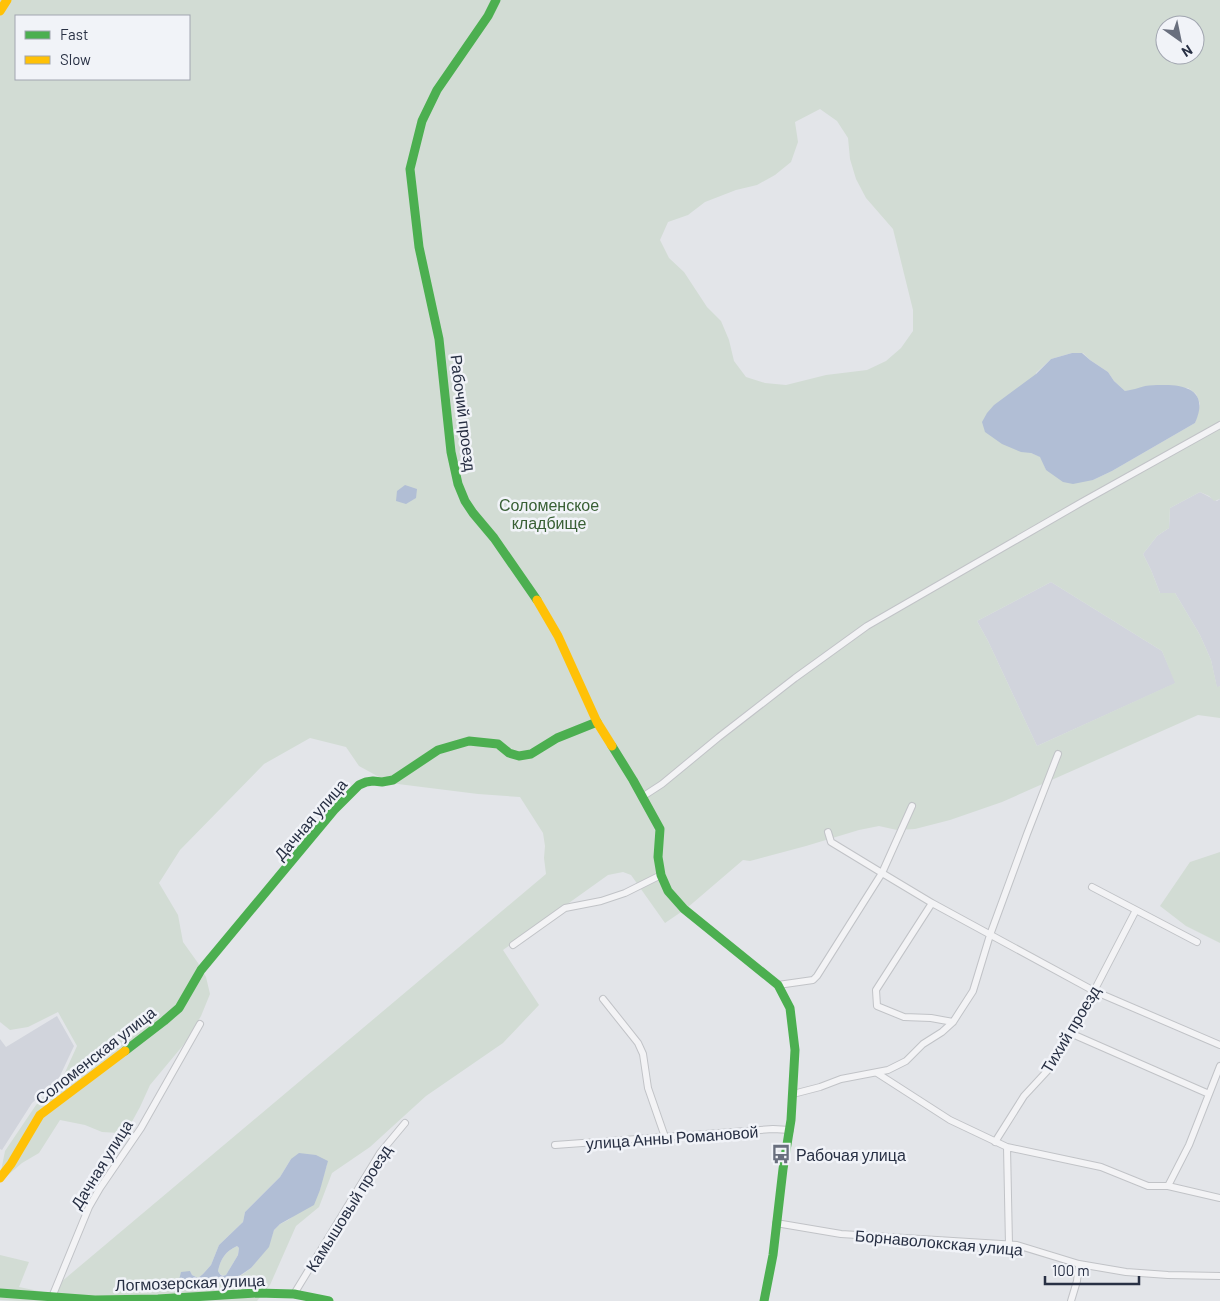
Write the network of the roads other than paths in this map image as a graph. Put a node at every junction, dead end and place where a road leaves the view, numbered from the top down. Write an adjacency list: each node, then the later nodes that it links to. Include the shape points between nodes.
1 (7, 0): 3 (street)
2 (496, 0): 5 (street, Рабочий проезд, via 437,90 422,121 410,168 419,247 439,339 451,452 458,484 473,513 514,566 558,636)
3 (0, 11)
4 (1220, 425): 7 (street, via 867,626)
5 (597, 722): 7 (street, Рабочий проезд); 21 (street, Дачная улица, via 557,738 531,754 519,756 498,744 469,741 457,744 438,750 393,780 359,785 334,810 201,970)
6 (1058, 754): 15 (street)
7 (642, 797): 11 (street, Рабочий проезд, via 660,829 658,857)
8 (912, 806): 10 (street)
9 (828, 832): 10 (street, via 831,842)
10 (882, 873): 13 (street); 18 (street, via 817,976 813,980)
11 (661, 875): 17 (street, via 625,893 565,908); 18 (street, via 668,891 684,909)
12 (1092, 887): 14 (street)
13 (932, 903): 15 (street); 22 (street, via 876,990 877,1006 904,1017)
14 (1136, 910): 16 (street); 19 (street, Тихий проезд)
15 (990, 935): 19 (street); 22 (street, via 973,991)
16 (1197, 942)
17 (513, 945)
18 (778, 985): 28 (street, via 790,1008 792,1022 795,1050)
19 (1094, 991): 24 (street, Тихий проезд); 25 (street)
20 (603, 999): 32 (street, via 643,1054 648,1088)
21 (179, 1008): 36 (street, Соломенская улица, via 40,1115)
22 (953, 1022): 27 (street, via 906,1060)
23 (200, 1024): 45 (street, Дачная улица, via 141,1128 89,1207)
24 (1070, 1033): 29 (street); 33 (street, Тихий проезд, via 1049,1070 1024,1096)
25 (1220, 1045)
26 (1220, 1066): 29 (street)
27 (877, 1073): 28 (street, via 841,1079); 33 (street, via 950,1120)
28 (793, 1094): 31 (street)
29 (1210, 1094): 37 (street)
30 (405, 1123): 44 (street, Камышовый проезд, via 380,1153)
31 (790, 1130): 32 (street, улица Анны Романовой); 39 (street)
32 (664, 1138): 34 (street, улица Анны Романовой)
33 (995, 1142): 35 (street)
34 (555, 1146)
35 (1007, 1147): 37 (street, via 1101,1167 1148,1186); 40 (street)
36 (0, 1178)
37 (1168, 1186): 38 (street)
38 (1220, 1198)
39 (776, 1223): 40 (street, Борнаволокская улица, via 841,1234); 47 (street)
40 (1009, 1245): 41 (street, Борнаволокская улица)
41 (1079, 1264): 42 (street, Борнаволокская улица, via 1168,1276); 48 (street)
42 (1220, 1276)
43 (0, 1293): 45 (street, Логмозерская улица)
44 (294, 1294): 45 (street, Логмозерская улица, via 95,1300); 46 (street, Логмозерская улица)
45 (52, 1297)
46 (329, 1301)
47 (764, 1301)
48 (1071, 1301)

